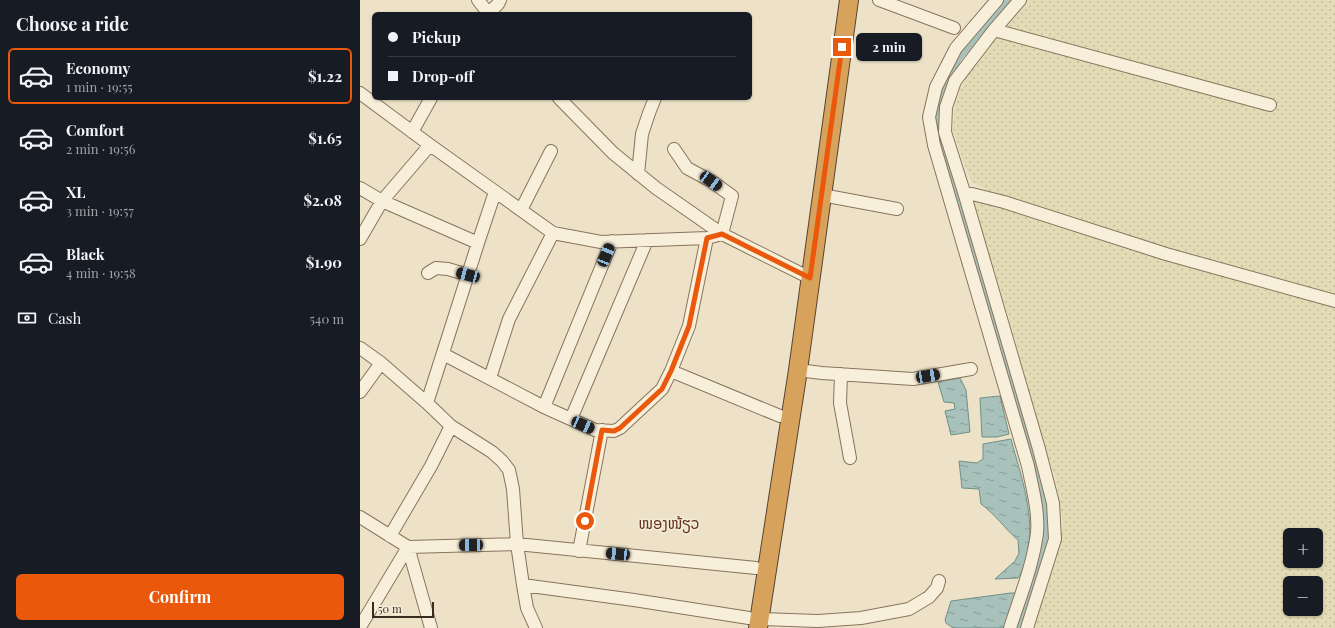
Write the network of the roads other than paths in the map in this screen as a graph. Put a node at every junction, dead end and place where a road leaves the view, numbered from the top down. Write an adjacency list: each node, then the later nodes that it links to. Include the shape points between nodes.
1 (478, 0): 8 (street)
2 (500, 0): 9 (street)
3 (838, 0): 38 (highway)
4 (849, 0): 25 (highway)
5 (879, 0): 10 (street)
6 (997, 0): 69 (street, via 956,48 936,87 929,117 934,145 1028,466 1036,507 1037,532 1032,558)
7 (1020, 0): 11 (street)
8 (487, 12)
9 (490, 12)
10 (954, 28)
11 (994, 30): 16 (street); 24 (street, via 954,81 946,107 945,132)
12 (360, 93): 17 (street)
13 (429, 100): 17 (street)
14 (560, 100): 21 (street)
15 (654, 100): 21 (street, via 642,134)
16 (1270, 105)
17 (412, 132): 18 (street)
18 (430, 145): 23 (street); 26 (street)
19 (674, 149): 30 (street, via 687,168 732,196)
20 (551, 151): 28 (street)
21 (638, 174): 30 (street)
22 (360, 188): 26 (street)
23 (495, 192): 28 (street); 35 (street)
24 (964, 192): 39 (street, via 1004,202 1166,254); 70 (street, via 1053,503 1055,539)
25 (822, 195): 27 (street); 38 (highway)
26 (382, 201): 32 (street); 35 (street)
27 (897, 209)
28 (520, 210): 29 (street)
29 (553, 233): 34 (street, via 601,242); 47 (street, via 510,319)
30 (722, 234): 31 (street); 38 (street)
31 (707, 238): 33 (street); 45 (street, via 689,326)
32 (360, 239)
33 (648, 240): 34 (street); 52 (street)
34 (612, 241): 50 (street)
35 (478, 244): 37 (street)
36 (428, 274): 37 (street, via 436,268)
37 (468, 275): 41 (street)
38 (805, 275): 44 (highway); 51 (highway)
39 (1335, 300)
40 (360, 348): 42 (street)
41 (443, 354): 47 (street); 49 (street)
42 (381, 363): 48 (street); 49 (street)
43 (971, 369): 46 (street, via 913,379)
44 (798, 370): 46 (street); 64 (highway)
45 (671, 371): 51 (street); 54 (street, via 662,389 620,428 614,431)
46 (841, 374): 55 (street, via 840,403)
47 (490, 378): 50 (street)
48 (360, 392)
49 (427, 403): 53 (street)
50 (544, 407): 52 (street)
51 (780, 416): 61 (highway)
52 (571, 419): 54 (street, via 595,430)
53 (451, 426): 57 (street); 58 (street, via 492,452 508,470 513,489)
54 (602, 430): 60 (street)
55 (850, 458)
56 (360, 517): 57 (street)
57 (390, 536): 59 (street)
58 (518, 544): 59 (street); 60 (street); 63 (street)
59 (408, 547): 66 (street); 67 (street)
60 (579, 551): 61 (street)
61 (756, 568): 64 (highway)
62 (939, 581): 65 (street, via 937,588 929,597 909,609)
63 (523, 585): 64 (street, via 634,600); 68 (street, via 527,608)
64 (754, 623): 65 (street)
65 (818, 624)
66 (360, 627)
67 (431, 628)
68 (536, 628)
69 (1010, 628)
70 (1027, 628)

